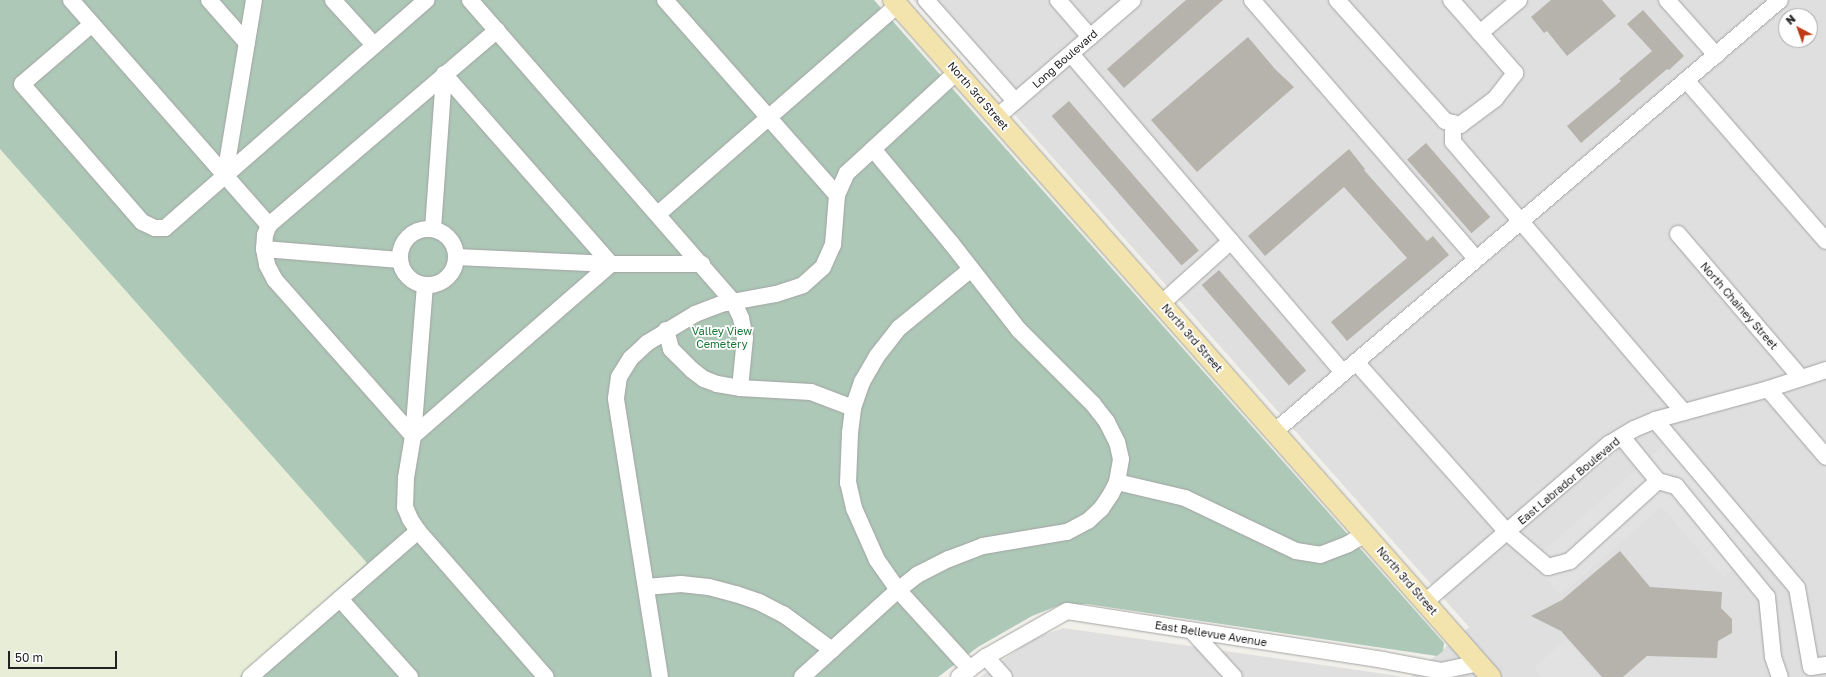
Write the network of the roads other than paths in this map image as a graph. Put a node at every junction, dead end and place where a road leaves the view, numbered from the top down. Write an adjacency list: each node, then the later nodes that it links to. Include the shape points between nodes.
1 (71, 0): 18 (street)
2 (209, 0): 22 (street)
3 (254, 0): 22 (street)
4 (333, 0): 23 (street)
5 (426, 0): 23 (street)
6 (470, 0): 19 (street)
7 (665, 0): 31 (street)
8 (926, 0): 29 (street)
9 (1058, 0): 21 (street)
10 (1133, 0): 21 (street, Long Boulevard)
11 (1252, 0): 45 (street)
12 (1338, 0): 32 (street, via 1445,121)
13 (1450, 0): 20 (street)
14 (1519, 0): 20 (street)
15 (1667, 0): 25 (street)
16 (1780, 0): 25 (street)
17 (895, 2): 26 (main road, North 3rd Street); 31 (street)
18 (92, 24): 34 (street); 34 (street, via 22,84 142,222 155,228 165,228)
19 (497, 30): 27 (street); 36 (street)
20 (1480, 33): 32 (street, via 1515,73 1495,99 1460,125)
21 (1090, 37): 24 (street, Long Boulevard)
22 (247, 43): 34 (street)
23 (374, 45): 34 (street)
24 (1071, 54): 29 (street, Long Boulevard); 41 (street)
25 (1716, 55): 28 (street)
26 (957, 72): 30 (main road, North 3rd Street); 33 (street)
27 (444, 74): 38 (street); 39 (street); 47 (street)
28 (1686, 80): 37 (street); 42 (street)
29 (1015, 102): 30 (street, Long Boulevard)
30 (997, 117): 52 (main road, North 3rd Street)
31 (770, 118): 35 (street); 36 (street)
32 (1453, 123): 37 (street, via 1453,142)
33 (873, 149): 35 (street, via 847,173); 49 (street)
34 (225, 175): 38 (street)
35 (836, 195): 51 (street, via 833,245 823,267 803,285)
36 (658, 214): 48 (street)
37 (1521, 221): 45 (street); 61 (street)
38 (269, 225): 43 (street)
39 (433, 229): 44 (street, via 449,239); 46 (street, via 416,232 409,237 400,251)
40 (1678, 234): 57 (street, North Chainey Street)
41 (1231, 241): 52 (street); 56 (street)
42 (1826, 241)
43 (264, 249): 46 (street); 64 (street, via 267,265 275,280)
44 (456, 257): 47 (street); 50 (street, via 451,273 445,279 438,284)
45 (1476, 259): 54 (street)
46 (400, 260): 50 (street, via 406,275)
47 (611, 264): 48 (street); 64 (street)
48 (702, 264): 51 (street)
49 (971, 268): 60 (street, via 899,328 877,356 862,382); 68 (street, via 1018,330 1108,422 1117,442 1121,460)
50 (424, 285): 64 (street)
51 (734, 303): 53 (street, via 721,304 695,314); 58 (street, via 742,318 745,338)
52 (1162, 304): 63 (main road, North 3rd Street)
53 (666, 330): 58 (street, via 671,350 692,370 717,384); 72 (street, via 631,358 619,377 616,398)
54 (1356, 362): 56 (street); 70 (street)
55 (1826, 370): 57 (street, East Labrador Boulevard)
56 (1343, 373): 63 (street)
57 (1800, 377): 59 (street, East Labrador Boulevard)
58 (740, 388): 60 (street, via 811,392)
59 (1768, 389): 61 (street, East Labrador Boulevard); 66 (street)
60 (853, 408): 73 (street, via 848,483 854,508 877,560)
61 (1684, 412): 62 (street, East Labrador Boulevard)
62 (1655, 420): 65 (street, East Labrador Boulevard); 79 (street, via 1798,588 1811,667)
63 (1274, 432): 71 (main road, North 3rd Street)
64 (413, 436): 69 (street, via 407,464 405,507)
65 (1622, 437): 67 (street); 70 (street, East Labrador Boulevard, via 1609,444)
66 (1826, 457)
67 (1658, 481): 70 (street, via 1570,561 1548,567); 90 (street, via 1676,486 1767,597 1773,657)
68 (1117, 482): 71 (street, via 1185,498 1296,551 1320,555); 73 (street, via 1101,509 1088,521 1067,532 983,546 917,575)
69 (418, 530): 74 (street); 84 (street)
70 (1507, 532): 75 (street, East Labrador Boulevard)
71 (1365, 534): 75 (main road, North 3rd Street)
72 (646, 587): 77 (street, via 681,584 709,587 736,594 783,614); 85 (street)
73 (898, 590): 77 (street); 81 (street)
74 (340, 598): 82 (street); 83 (street)
75 (1425, 602): 80 (main road, North 3rd Street)
76 (1192, 631): 78 (street, East Bellevue Avenue, via 1067,611); 80 (street, East Bellevue Avenue, via 1441,671); 88 (street)
77 (832, 650): 86 (street)
78 (986, 657): 81 (street, East Bellevue Avenue); 87 (street)
79 (1826, 665)
80 (1485, 670): 89 (street)
81 (965, 673)
82 (250, 677)
83 (410, 677)
84 (546, 677)
85 (660, 677)
86 (802, 677)
87 (1004, 677)
88 (1234, 677)
89 (1462, 677)
90 (1780, 677)

